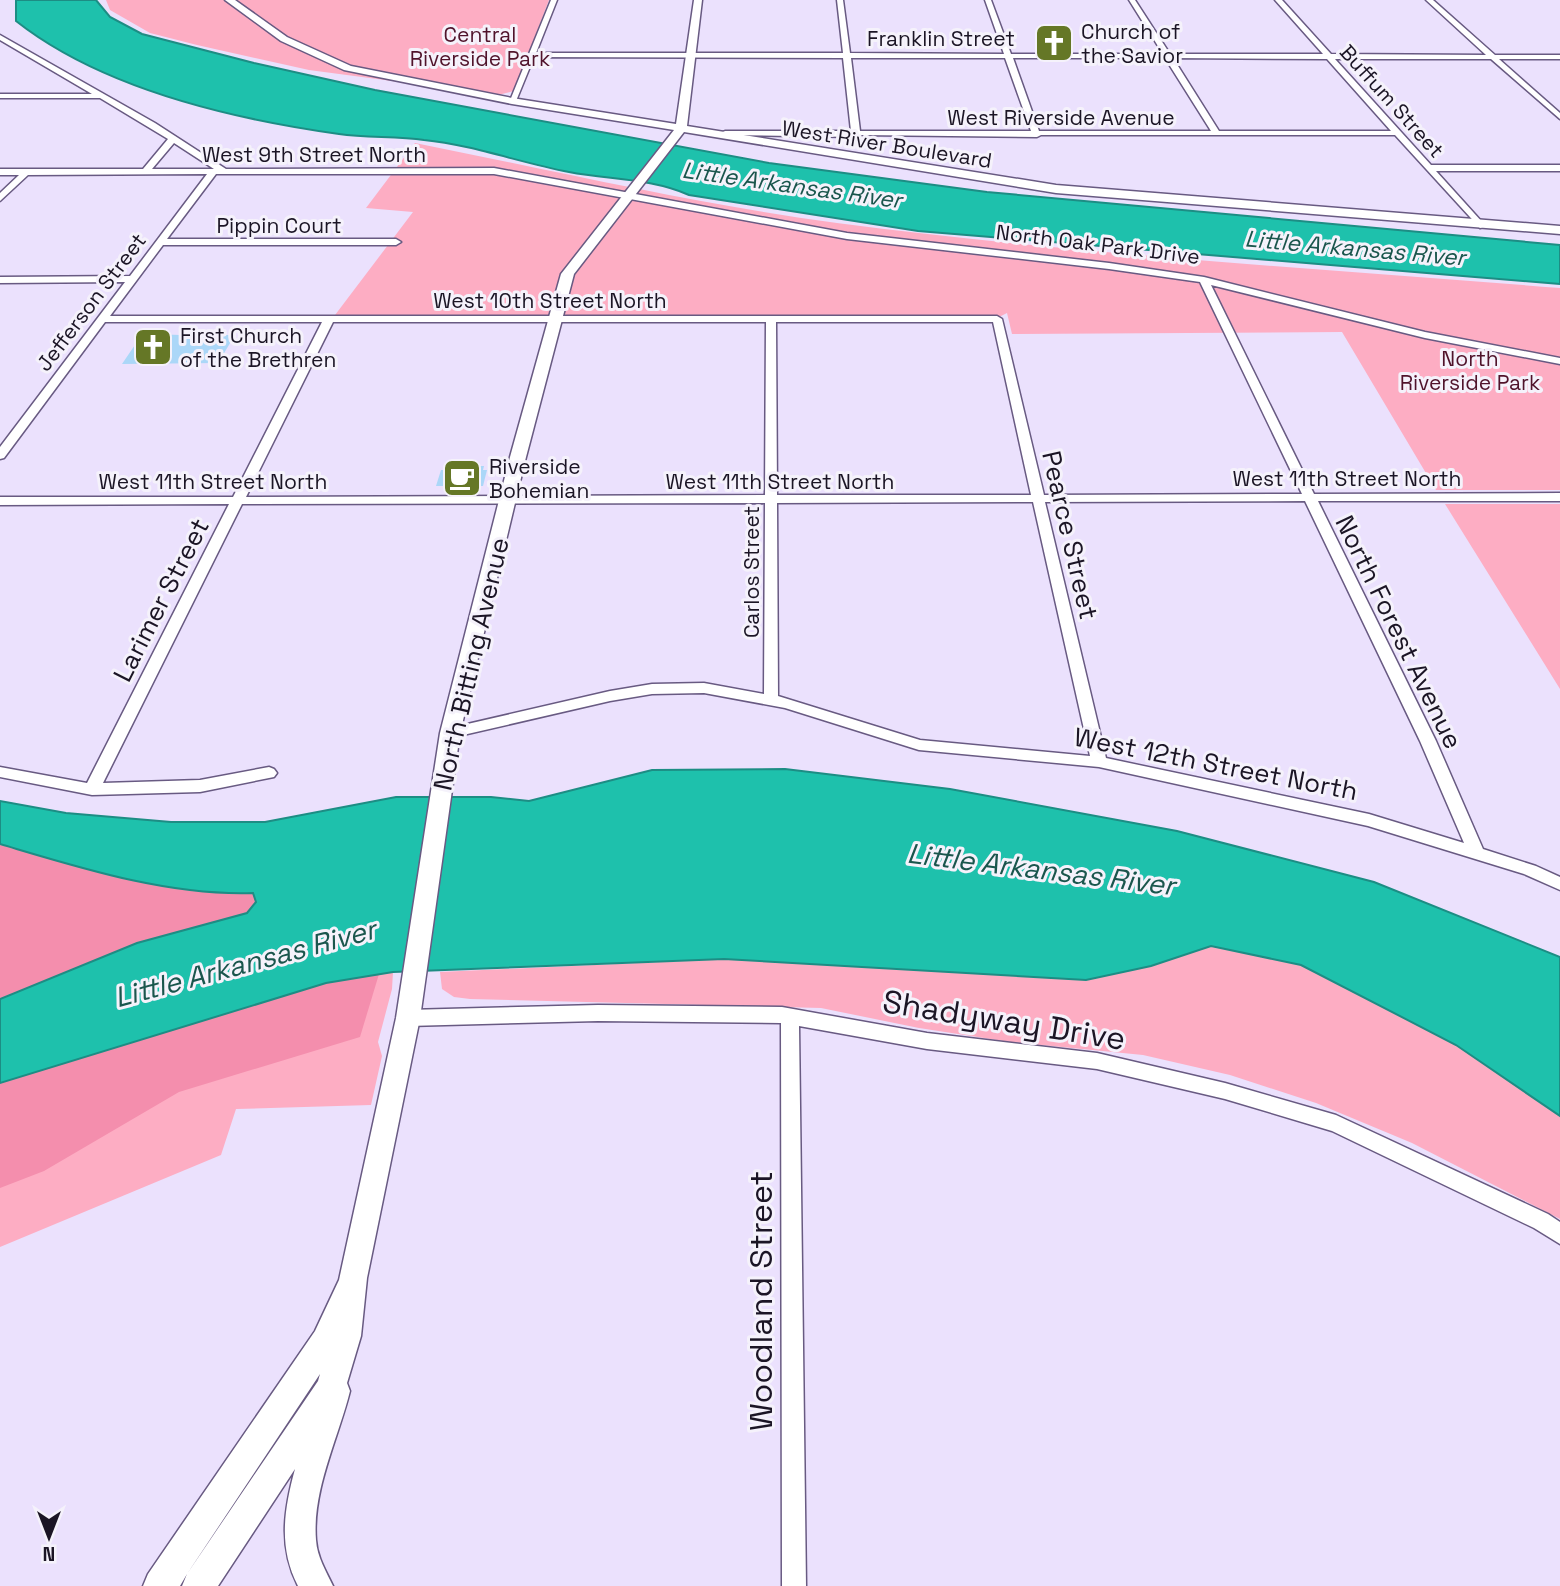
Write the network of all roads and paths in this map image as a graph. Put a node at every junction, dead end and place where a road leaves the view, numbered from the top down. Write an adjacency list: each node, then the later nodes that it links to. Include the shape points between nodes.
1 (554, 0): 10 (street)
2 (698, 0): 11 (street)
3 (840, 0): 12 (street)
4 (988, 0): 13 (street)
5 (1132, 0): 14 (street)
6 (1278, 0): 15 (street, Buffum Street)
7 (1429, 0): 16 (street)
8 (230, 1): 20 (street, West River Boulevard, via 284,39 348,68)
9 (0, 37): 19 (street)
10 (532, 55): 11 (street, Franklin Street); 20 (street)
11 (689, 55): 12 (street, Franklin Street); 22 (street)
12 (847, 55): 13 (street, Franklin Street); 26 (street)
13 (1009, 55): 14 (street, Franklin Street); 27 (street)
14 (1168, 56): 15 (street, Franklin Street); 24 (street)
15 (1329, 57): 16 (street, Franklin Street); 25 (street, Buffum Street)
16 (1491, 57): 17 (street, Franklin Street); 21 (street)
17 (1560, 57)
18 (0, 96): 19 (street)
19 (100, 96): 28 (street)
20 (512, 101): 22 (street, West River Boulevard)
21 (1560, 117)
22 (677, 133): 23 (street, West River Boulevard); 35 (street, North Bitting Avenue)
23 (725, 133): 26 (street, West Riverside Avenue); 37 (street, West River Boulevard, via 832,155 1056,189)
24 (1217, 134): 25 (street, West Riverside Avenue); 27 (street, West Riverside Avenue)
25 (1398, 134): 29 (street, Buffum Street)
26 (856, 135): 27 (street, West Riverside Avenue)
27 (1037, 135)
28 (173, 139): 33 (street); 34 (street)
29 (1429, 168): 30 (street); 37 (street, Buffum Street)
30 (1560, 169)
31 (0, 172): 32 (street, West 9th Street North)
32 (26, 172): 33 (street, West 9th Street North); 36 (street)
33 (145, 172): 34 (street, West 9th Street North)
34 (219, 172): 35 (street, West 9th Street North, via 494,171); 39 (street, Jefferson Street)
35 (626, 196): 43 (street, North Oak Park Drive, via 860,238); 46 (street, North Bitting Avenue, via 568,274)
36 (0, 198)
37 (1480, 225): 38 (street, West River Boulevard)
38 (1560, 230)
39 (161, 242): 40 (street, Pippin Court); 41 (street, Jefferson Street)
40 (397, 242)
41 (134, 279): 42 (street); 44 (street, Jefferson Street)
42 (0, 280)
43 (1204, 281): 49 (street, North Oak Park Drive, via 1425,335); 52 (street, North Forest Avenue)
44 (103, 319): 45 (street, West 10th Street North); 50 (street, Jefferson Street)
45 (329, 319): 46 (street, West 10th Street North); 53 (street, Larimer Street)
46 (556, 319): 47 (street, West 10th Street North); 54 (street, North Bitting Avenue)
47 (771, 319): 48 (street, West 10th Street North); 57 (street, Carlos Street)
48 (997, 319): 55 (street, Pearce Street)
49 (1560, 361)
50 (0, 455)
51 (1560, 497): 52 (street, West 11th Street North)
52 (1308, 498): 55 (street, West 11th Street North); 64 (street, North Forest Avenue, via 1428,741)
53 (237, 499): 54 (street, West 11th Street North); 56 (street, West 11th Street North); 63 (street, Larimer Street)
54 (509, 499): 57 (street, West 11th Street North); 59 (street, North Bitting Avenue)
55 (1037, 499): 57 (street, West 11th Street North); 60 (street, Pearce Street)
56 (0, 500)
57 (771, 500): 58 (street, Carlos Street)
58 (771, 700): 59 (street, West 12th Street North, via 704,688 652,689); 60 (street, West 12th Street North, via 919,745)
59 (450, 733): 67 (street, North Bitting Avenue)
60 (1099, 761): 64 (street, West 12th Street North, via 1369,820)
61 (0, 772): 63 (street)
62 (269, 773): 63 (street, via 200,786)
63 (92, 789)
64 (1476, 853): 65 (street)
65 (1560, 884)
66 (790, 1016): 67 (street, Shadyway Drive, via 598,1013); 68 (street, Shadyway Drive, via 927,1041 1097,1061 1226,1091 1336,1124); 74 (street, Woodland Street)
67 (408, 1018): 69 (street, North Bitting Avenue)
68 (1560, 1234)
69 (353, 1278): 70 (street, North Bitting Avenue, via 352,1314); 71 (street, North Bitting Avenue, via 325,1341)
70 (342, 1357): 72 (street, North Bitting Avenue, via 329,1391); 73 (street, via 323,1440 300,1508 298,1546)
71 (160, 1586)
72 (199, 1586)
73 (316, 1586)
74 (794, 1586)

